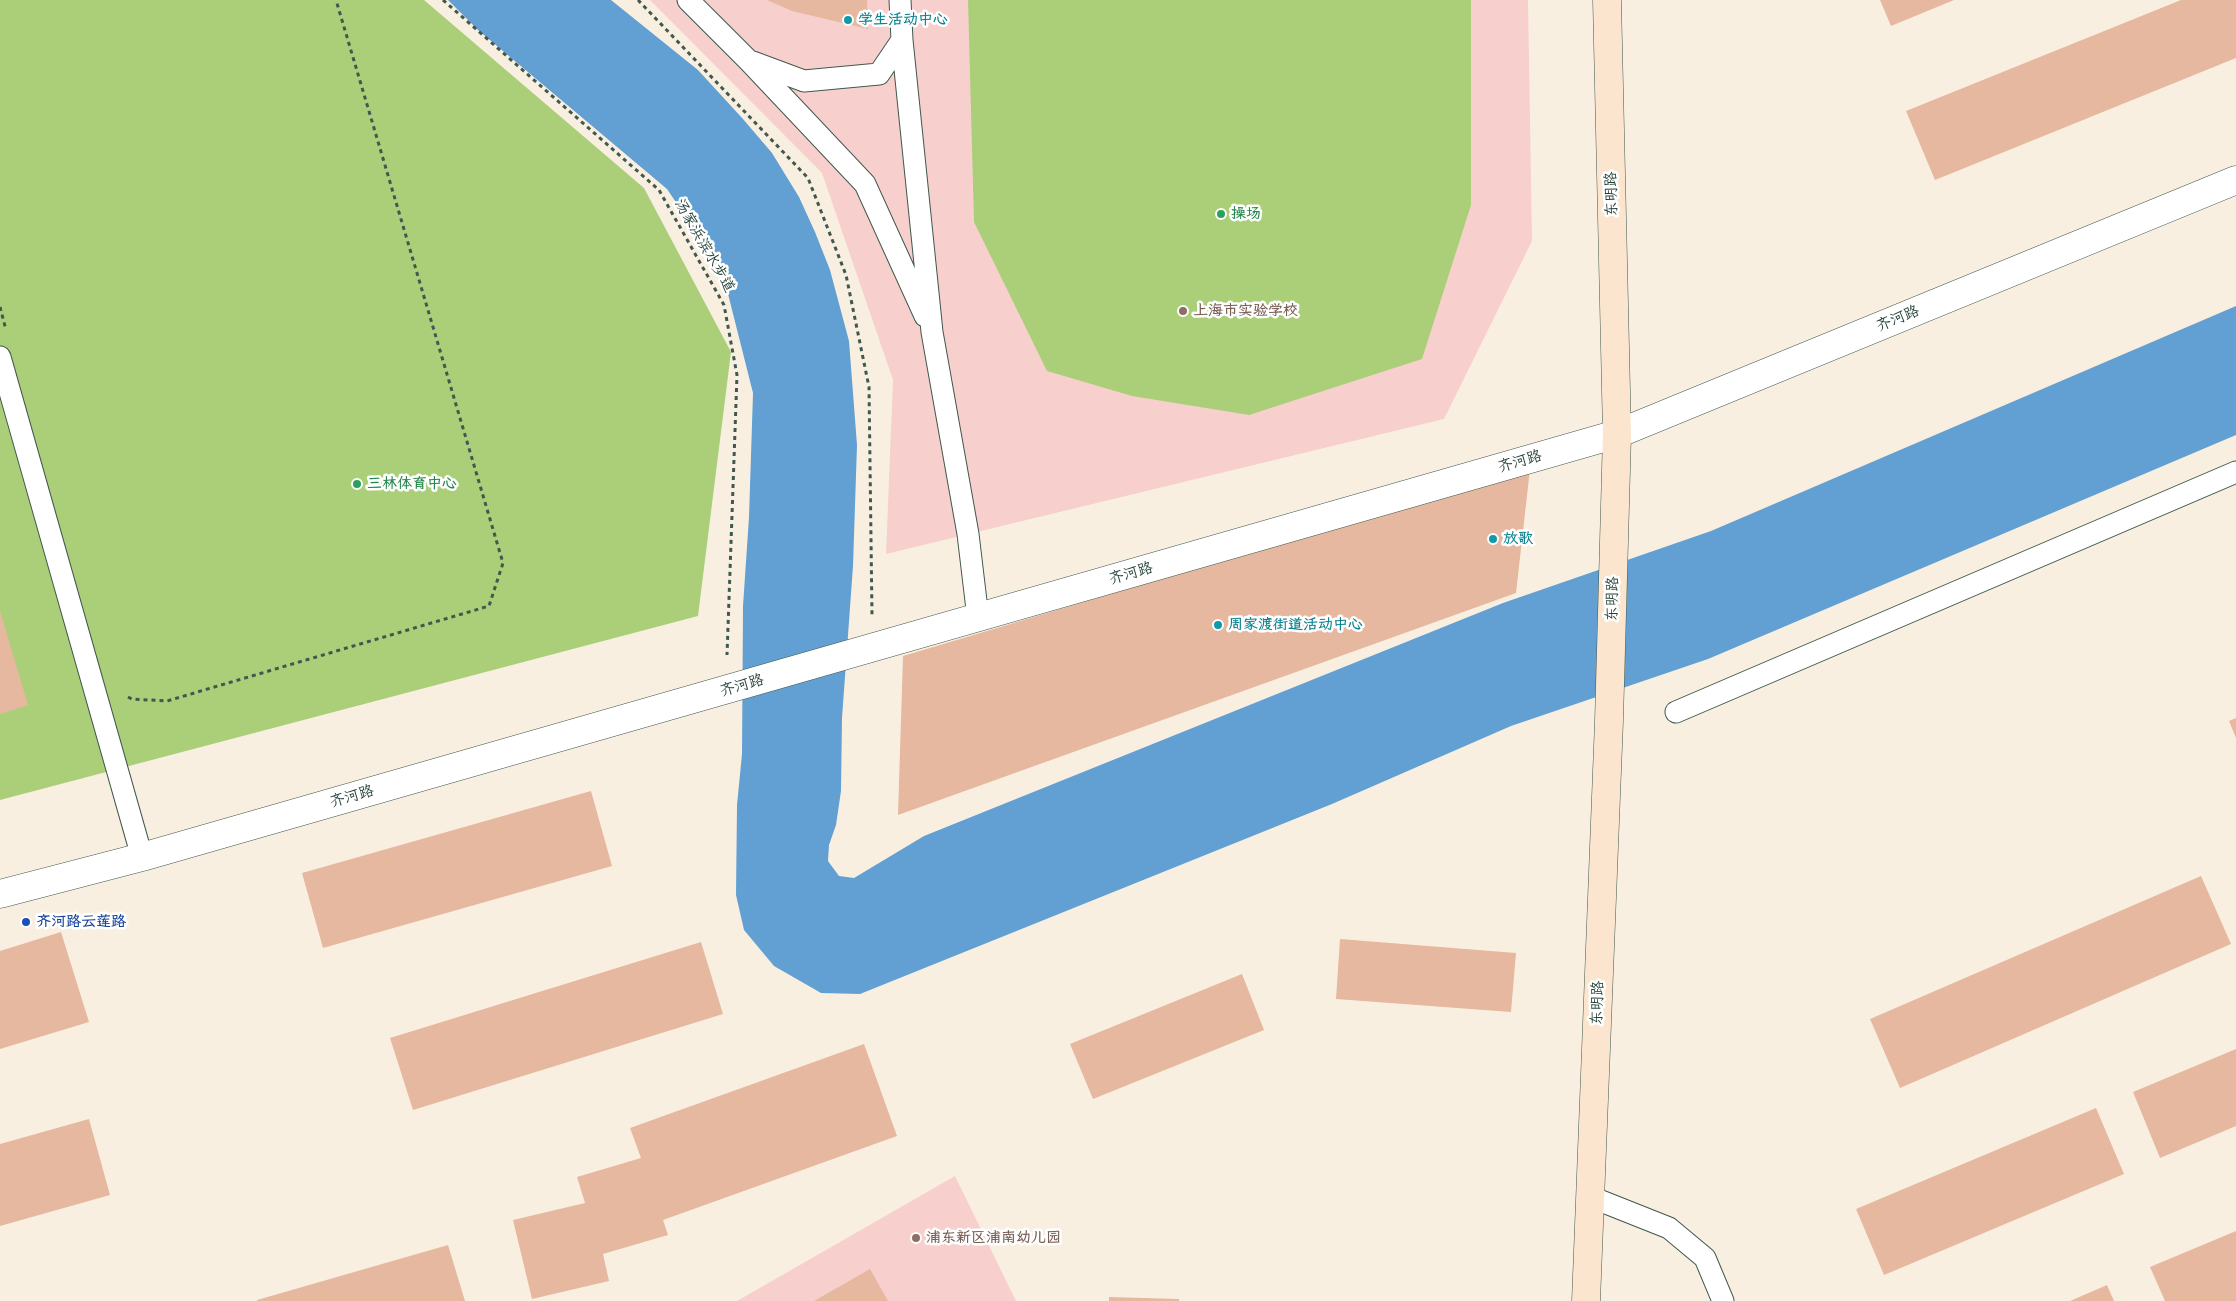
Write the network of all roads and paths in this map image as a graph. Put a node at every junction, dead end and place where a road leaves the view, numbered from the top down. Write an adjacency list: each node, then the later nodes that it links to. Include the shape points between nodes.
1 (336, 0): 17 (path, via 503,563 489,606 167,701)
2 (443, 0): 16 (path, 汤家浜滨水步道, via 659,190 724,305 737,375)
3 (638, 0): 15 (path, via 808,178 846,275 869,388)
4 (688, 0): 8 (lane)
5 (900, 0): 7 (lane)
6 (1607, 0): 12 (main road, 东明路)
7 (902, 40): 8 (lane, via 879,74 804,81); 10 (lane)
8 (749, 61): 10 (lane, via 865,184)
9 (2236, 180): 12 (street, 齐河路)
10 (932, 332): 14 (lane, via 968,534)
11 (0, 357): 19 (lane)
12 (1618, 434): 14 (street, 齐河路); 21 (main road, 东明路)
13 (2236, 472): 18 (lane)
14 (978, 618): 15 (street, 齐河路)
15 (873, 648): 16 (street, 齐河路)
16 (726, 691): 19 (street, 齐河路)
17 (132, 700)
18 (1676, 712)
19 (142, 857): 20 (street, 齐河路)
20 (0, 894)
21 (1591, 1197): 22 (main road, 东明路); 23 (lane, via 1669,1228 1705,1258)
22 (1586, 1301)
23 (1723, 1301)

